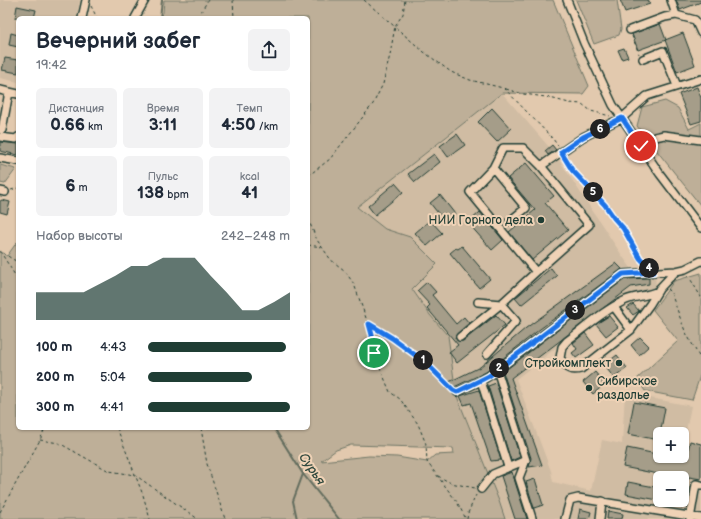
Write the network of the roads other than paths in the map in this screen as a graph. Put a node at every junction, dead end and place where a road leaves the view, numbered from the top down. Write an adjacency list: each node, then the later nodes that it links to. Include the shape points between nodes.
1 (86, 0): 6 (street)
2 (145, 0): 7 (street)
3 (567, 0): 17 (street, via 607,94)
4 (671, 0): 5 (street)
5 (676, 15): 8 (street); 9 (street)
6 (82, 16)
7 (136, 16)
8 (698, 19): 10 (street)
9 (630, 30)
10 (701, 33)
11 (643, 59): 13 (street, via 662,51)
12 (701, 80): 13 (street)
13 (677, 86): 17 (street, via 637,101)
14 (0, 90): 15 (street)
15 (9, 92): 16 (street); 18 (street, via 2,130)
16 (16, 94)
17 (622, 118): 22 (street); 25 (street, via 583,137)
18 (0, 129)
19 (0, 137): 20 (street)
20 (16, 140)
21 (701, 140): 22 (street, via 664,135 655,137)
22 (641, 146): 28 (street)
23 (0, 158): 24 (street)
24 (16, 161)
25 (541, 166): 26 (street, via 523,148 503,148); 31 (street, via 589,225)
26 (493, 168): 27 (street, via 526,208); 31 (street, via 470,192)
27 (510, 221)
28 (701, 228)
29 (701, 261): 30 (street)
30 (676, 271): 32 (street); 39 (street, via 623,274)
31 (536, 272): 34 (street)
32 (661, 288): 35 (street, via 652,294 627,300); 36 (street)
33 (478, 302): 34 (street)
34 (501, 304): 37 (street); 38 (street, via 516,321)
35 (614, 307): 36 (street); 36 (street, via 562,347 560,358 567,368 574,371 581,369)
36 (631, 330)
37 (460, 337)
38 (487, 354)
39 (497, 370): 40 (street); 42 (street)
40 (481, 381): 41 (street); 43 (street)
41 (457, 392)
42 (526, 460): 43 (street); 47 (street, via 520,478)
43 (508, 467): 45 (street, via 492,474)
44 (701, 485): 48 (street, via 696,484)
45 (481, 489)
46 (602, 501): 48 (street); 50 (street, via 578,498 570,500); 51 (street)
47 (532, 518)
48 (691, 518): 49 (street)
49 (701, 518)
50 (565, 519)
51 (600, 519)

